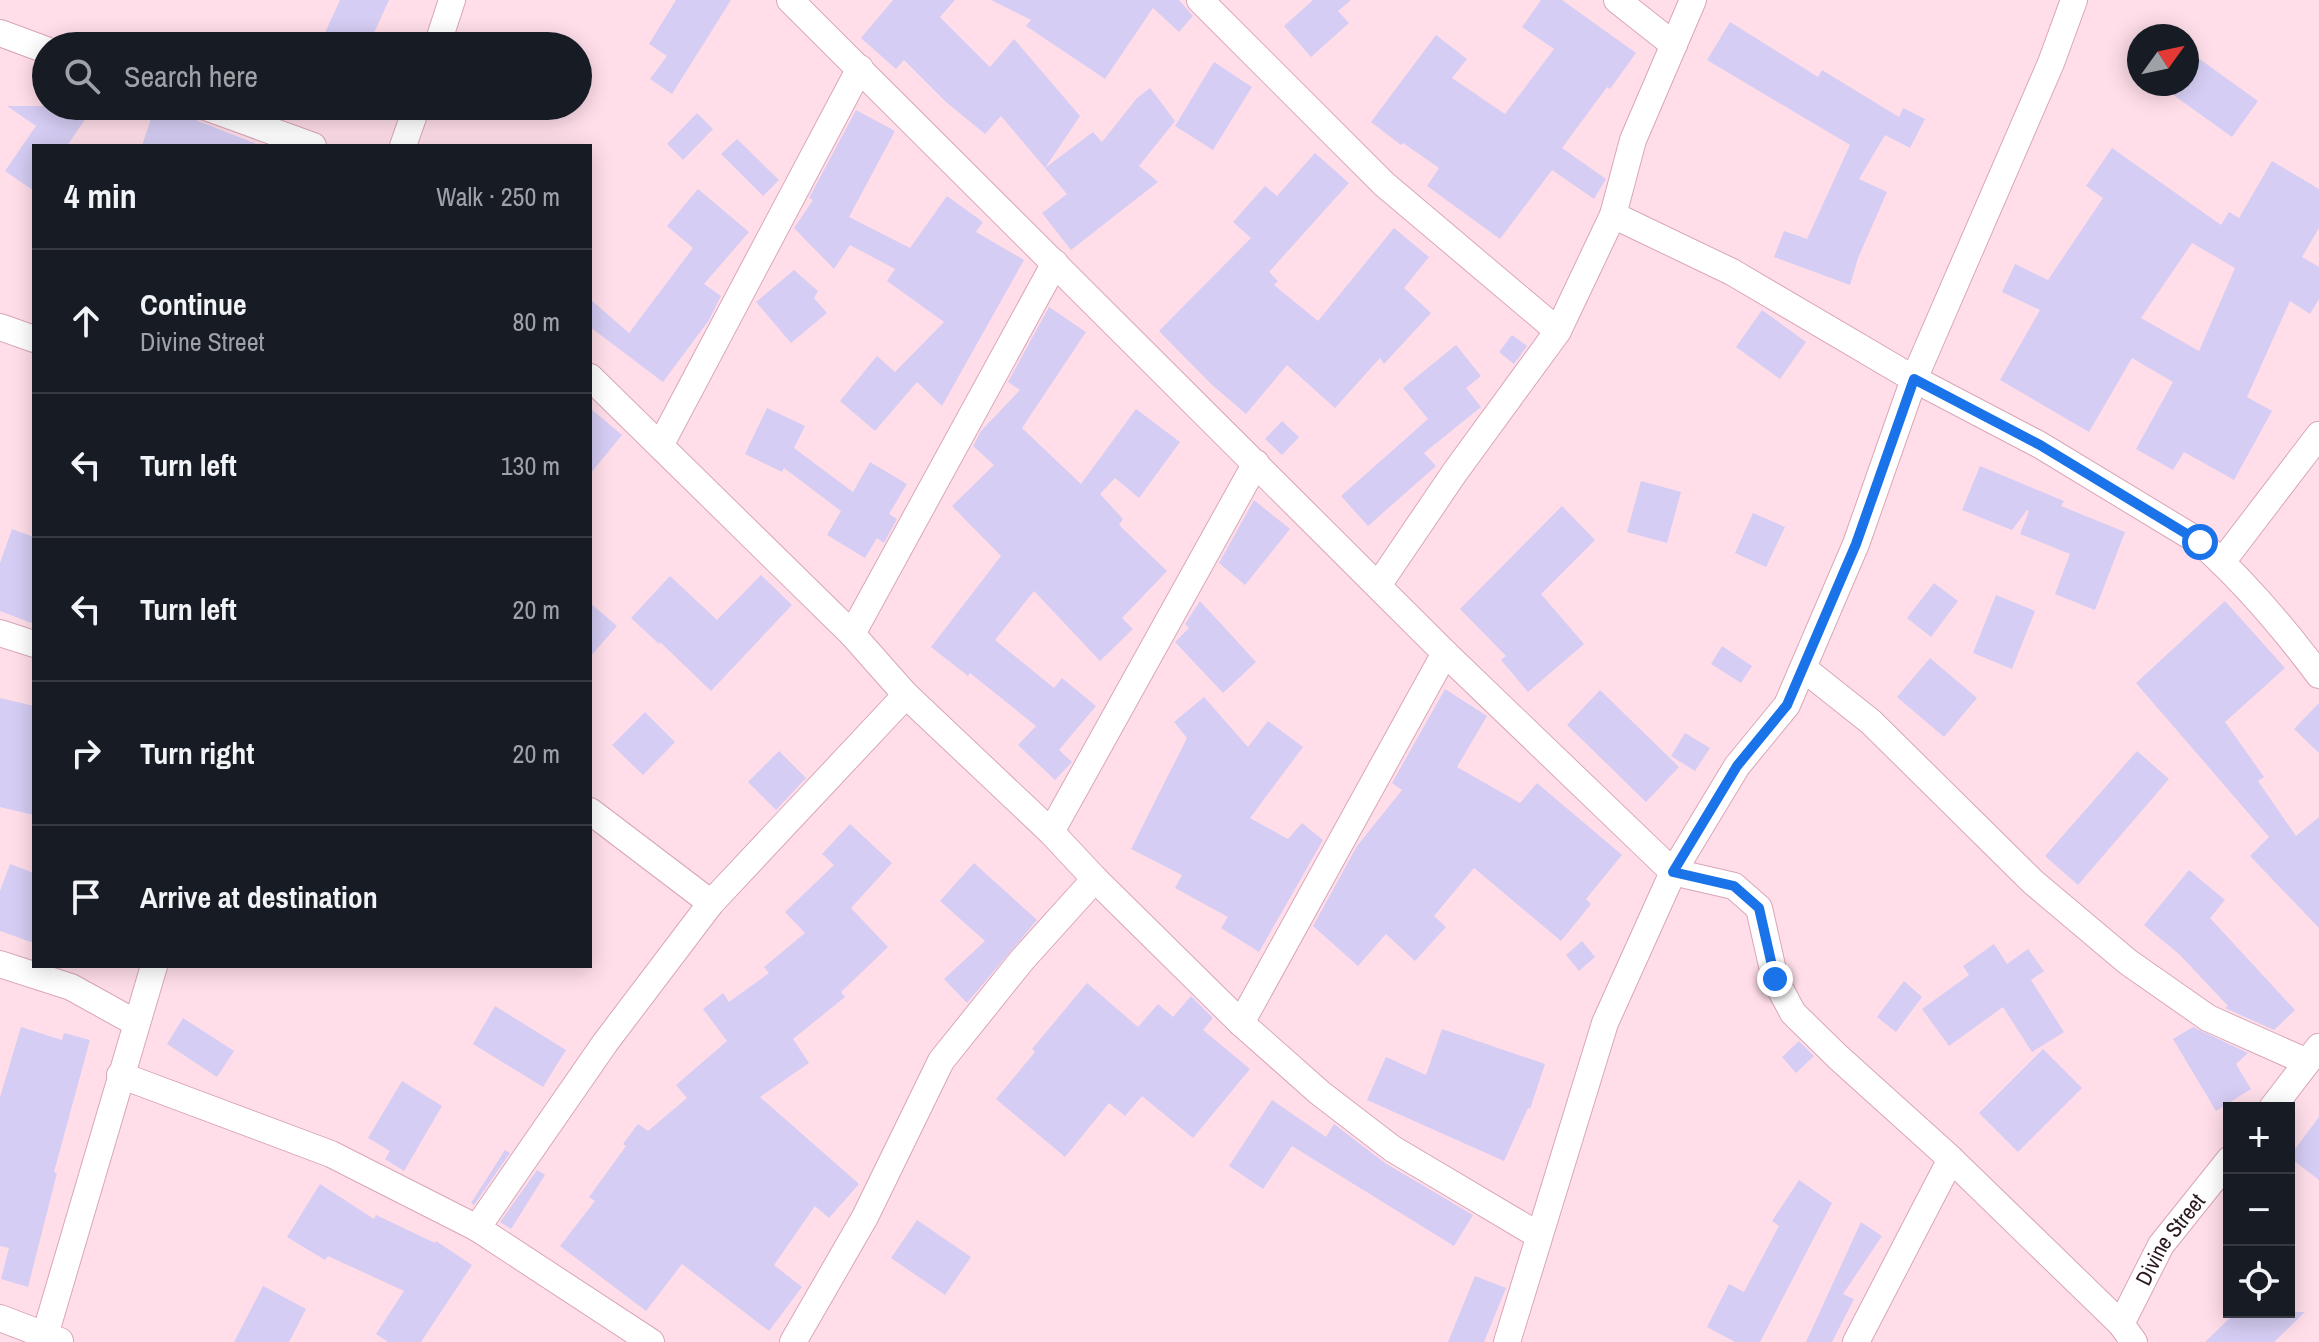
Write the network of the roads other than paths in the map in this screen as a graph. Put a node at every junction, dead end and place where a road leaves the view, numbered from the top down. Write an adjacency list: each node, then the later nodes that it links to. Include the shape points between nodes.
1 (452, 0): 7 (street)
2 (790, 0): 11 (street)
3 (1200, 0): 19 (street, via 1384,184)
4 (1617, 0): 10 (street)
5 (1693, 0): 10 (street)
6 (2074, 0): 22 (street)
7 (442, 32)
8 (0, 33): 9 (street)
9 (32, 45)
10 (1674, 45): 16 (street, via 1633,140)
11 (860, 68): 17 (street); 24 (street)
12 (242, 120): 14 (street)
13 (412, 120): 15 (street)
14 (308, 144)
15 (404, 144)
16 (1613, 215): 19 (street); 22 (street, via 1732,272)
17 (1055, 263): 25 (street); 29 (street)
18 (0, 327): 20 (street)
19 (1558, 331): 27 (street)
20 (32, 338)
21 (592, 379): 24 (street)
22 (1914, 379): 26 (street, via 2116,490 2200,542); 32 (street, via 1856,544)
23 (2319, 435): 26 (street)
24 (661, 444): 29 (street)
25 (1256, 463): 27 (street); 36 (street)
26 (2222, 562): 33 (street)
27 (1379, 584): 31 (street)
28 (0, 633): 30 (street)
29 (852, 634): 34 (street)
30 (32, 643)
31 (1445, 653): 37 (street); 43 (street)
32 (1803, 668): 37 (street, via 1787,705 1737,766); 44 (street, via 1871,722 2033,882 2128,962 2208,1018)
33 (2319, 675)
34 (906, 695): 36 (street); 39 (street)
35 (592, 813): 39 (street)
36 (1051, 832): 38 (street)
37 (1673, 872): 47 (street, via 1734,886 1759,908 1775,979 1793,1013); 50 (street, via 1605,1023)
38 (1095, 879): 43 (street); 55 (street, via 941,1061 865,1217)
39 (711, 903): 49 (street, via 605,1043)
40 (0, 964): 42 (street, via 71,987)
41 (153, 968): 42 (street)
42 (136, 1023): 45 (street)
43 (1241, 1023): 50 (street, via 1393,1149)
44 (2313, 1054): 46 (street)
45 (120, 1075): 49 (street, via 331,1154); 53 (street)
46 (2277, 1102)
47 (1951, 1159): 52 (street); 57 (street)
48 (2223, 1168): 52 (street, Divine Street, via 2161,1245)
49 (477, 1228): 54 (street)
50 (1538, 1235): 56 (street)
51 (0, 1318): 53 (street)
52 (2128, 1333)
53 (50, 1339)
54 (651, 1342)
55 (793, 1342)
56 (1507, 1342)
57 (1856, 1342)

